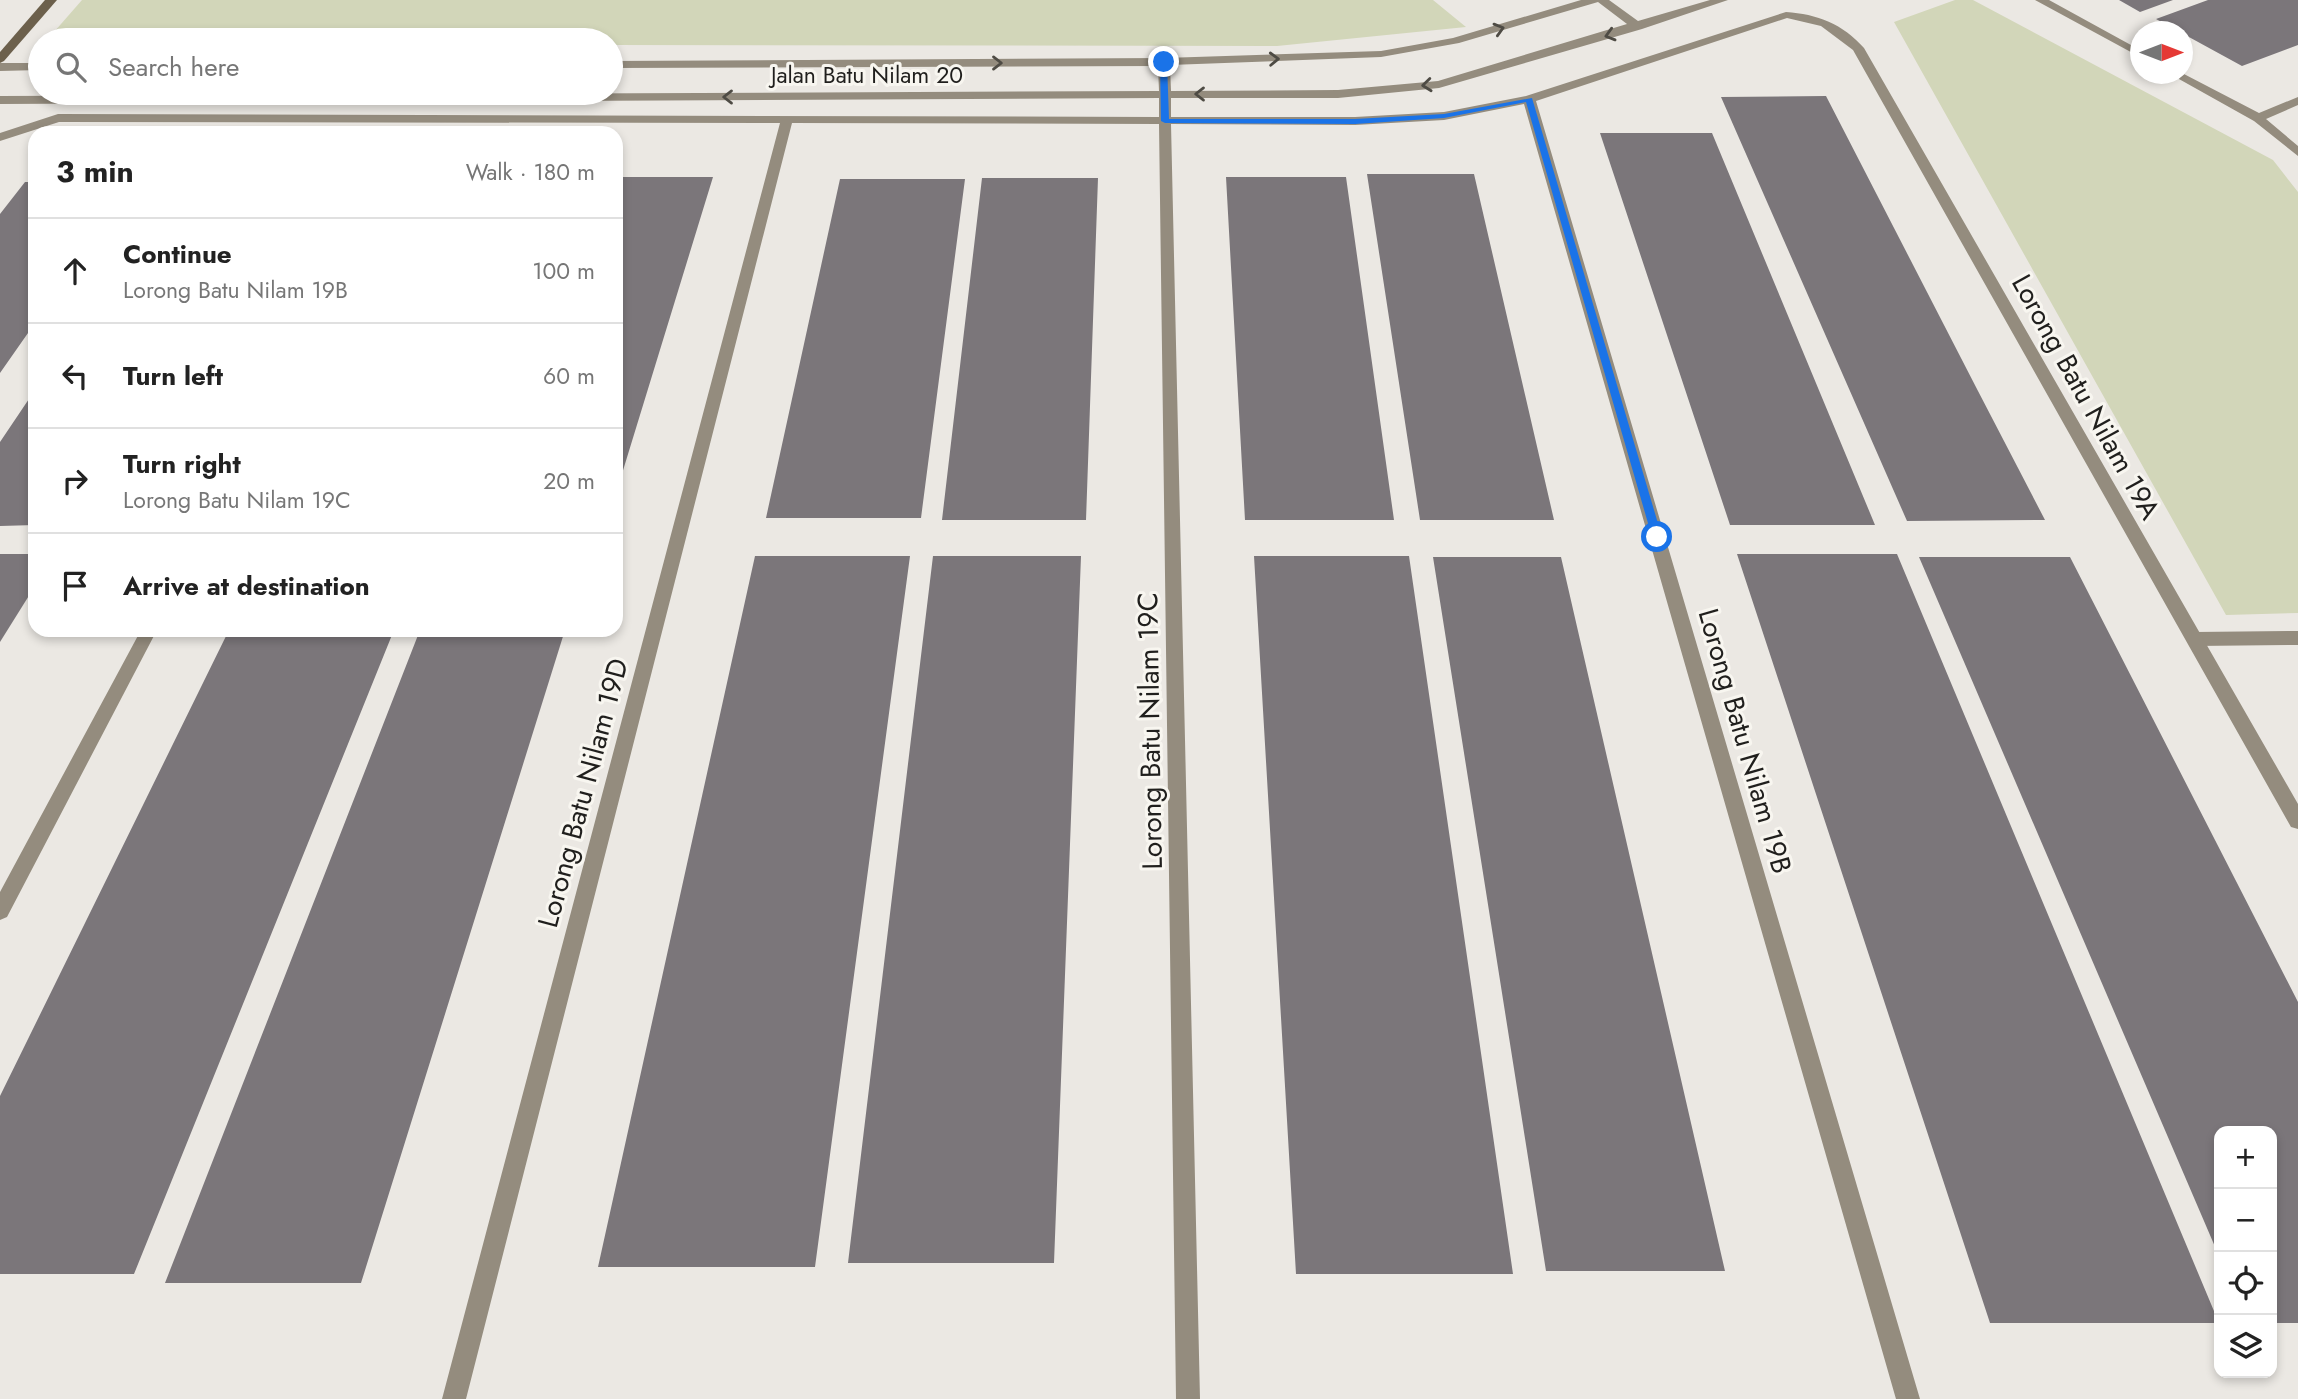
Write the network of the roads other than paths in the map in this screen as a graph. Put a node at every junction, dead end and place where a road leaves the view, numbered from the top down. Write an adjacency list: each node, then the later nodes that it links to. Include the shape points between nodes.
1 (51, 0): 8 (street)
2 (1593, 0): 9 (street, Jalan Batu Nilam 20, one-way to 2, via 1381,54 1455,41)
3 (1602, 0): 6 (street)
4 (1722, 0): 6 (street, Jalan Batu Nilam 20)
5 (2041, 0): 7 (street)
6 (1638, 27): 14 (street, Jalan Batu Nilam 20, one-way to 14, via 1439,84 1338,94)
7 (2130, 49)
8 (0, 59)
9 (1164, 62): 10 (street, Jalan Batu Nilam 20, one-way to 9); 14 (street, Lorong Batu Nilam 19C)
10 (623, 64)
11 (0, 67): 12 (street)
12 (28, 67)
13 (2193, 83): 20 (street)
14 (1164, 95): 15 (street, Jalan Batu Nilam 20, one-way to 15); 23 (street, Lorong Batu Nilam 19C)
15 (623, 97)
16 (1530, 99): 23 (street, via 1444,116 1380,120); 31 (street, Lorong Batu Nilam 19A, via 1786,15 1830,23 1858,48); 36 (street, Lorong Batu Nilam 19B)
17 (0, 100): 18 (street, Jalan Batu Nilam 20, one-way to 17)
18 (28, 100)
19 (2298, 100): 20 (street)
20 (2258, 118): 28 (street)
21 (421, 119): 22 (street); 24 (street, via 58,118); 25 (street)
22 (787, 120): 23 (street); 34 (street, Lorong Batu Nilam 19D)
23 (1165, 121): 35 (street, Lorong Batu Nilam 19C)
24 (34, 126)
25 (417, 126)
26 (28, 128): 27 (street)
27 (0, 137)
28 (2298, 152)
29 (145, 637): 33 (street)
30 (2298, 638): 31 (street)
31 (2194, 639): 32 (street, Lorong Batu Nilam 19A)
32 (2298, 821)
33 (0, 911)
34 (454, 1399)
35 (1188, 1399)
36 (1908, 1399)

